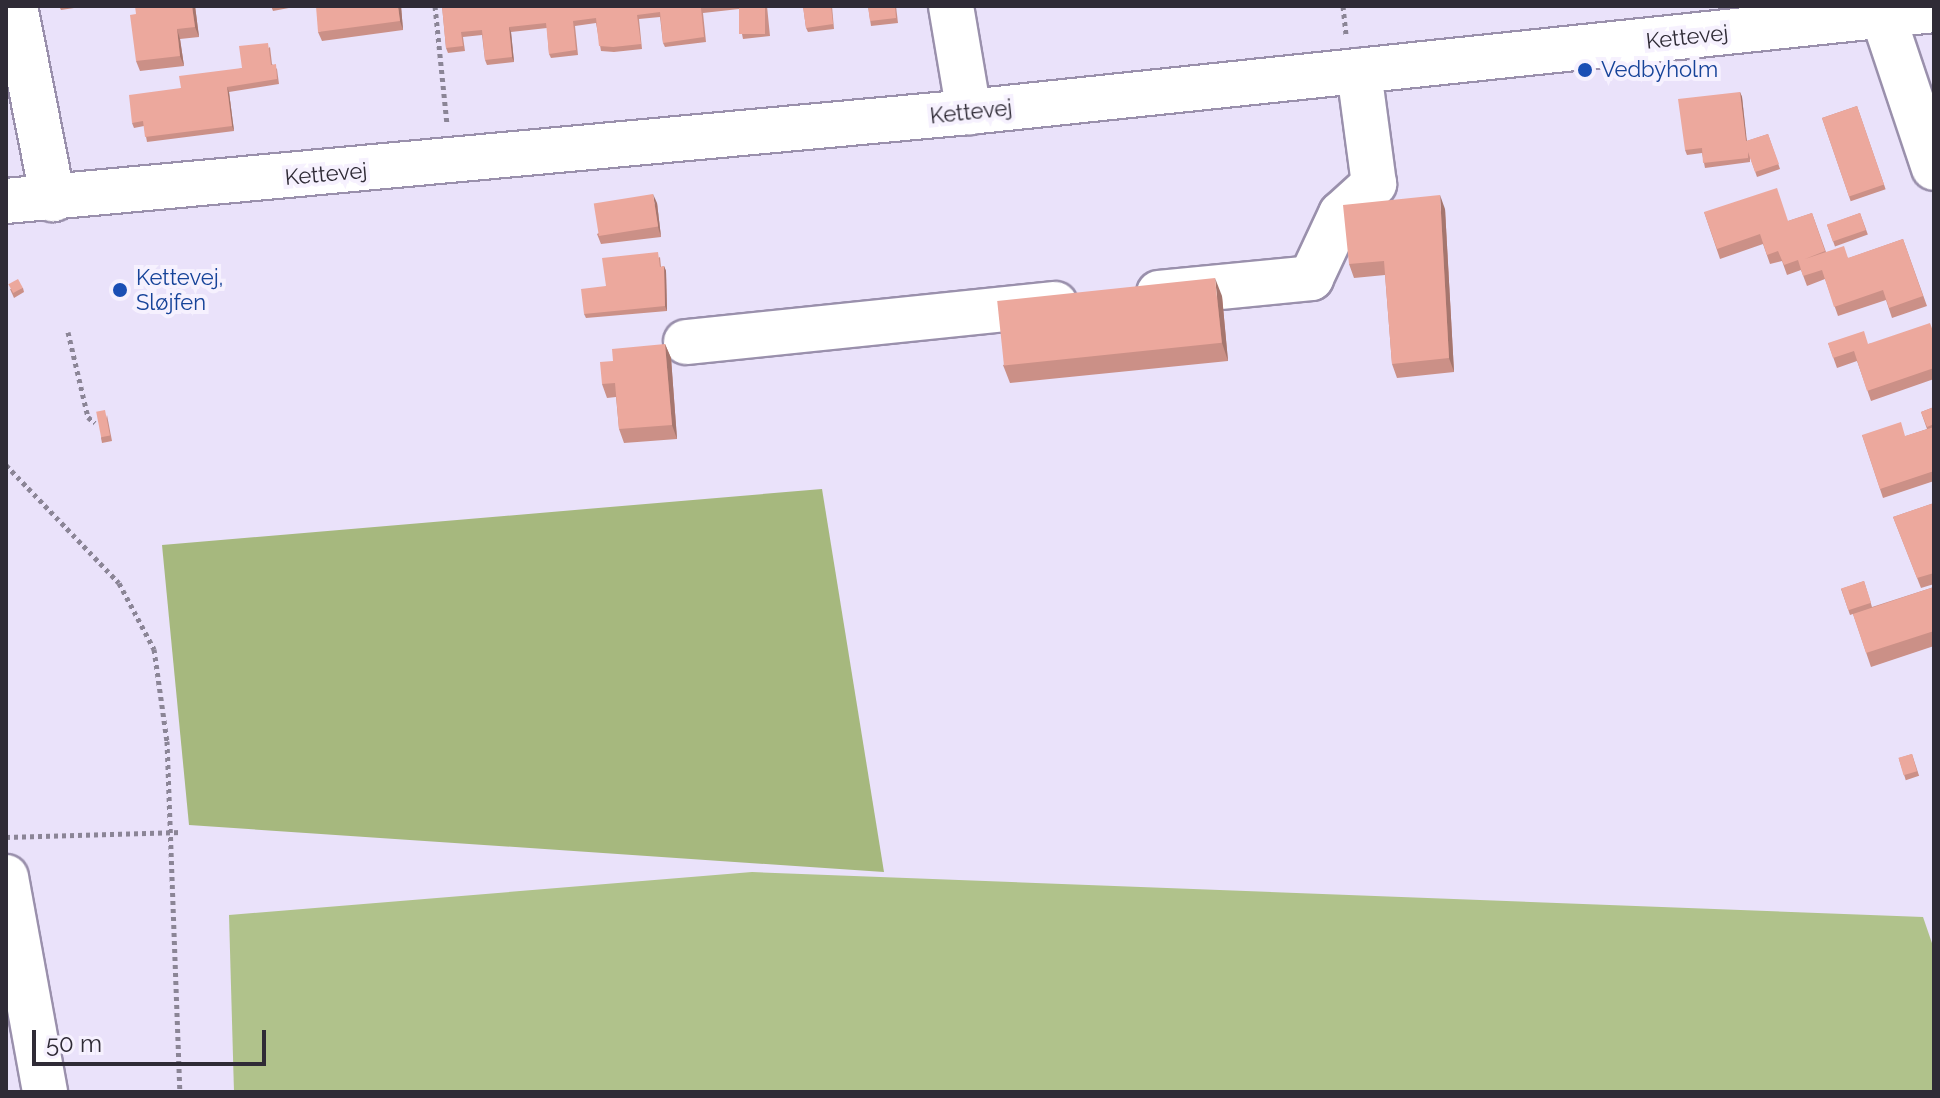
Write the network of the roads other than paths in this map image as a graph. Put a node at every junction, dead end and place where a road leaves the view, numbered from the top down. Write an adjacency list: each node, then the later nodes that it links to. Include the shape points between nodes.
1 (15, 6): 9 (street)
2 (951, 6): 7 (street)
3 (1934, 10): 4 (street, Kettevej)
4 (1883, 16): 5 (street, Kettevej); 8 (street)
5 (1661, 23): 6 (street, Kettevej)
6 (1359, 71): 7 (street, Kettevej); 11 (street, via 1374,184 1341,214 1311,278)
7 (969, 112): 9 (street, Kettevej)
8 (1934, 168)
9 (53, 199): 10 (street, Kettevej)
10 (6, 201)
11 (686, 342)
12 (6, 877): 13 (street)
13 (45, 1092)

